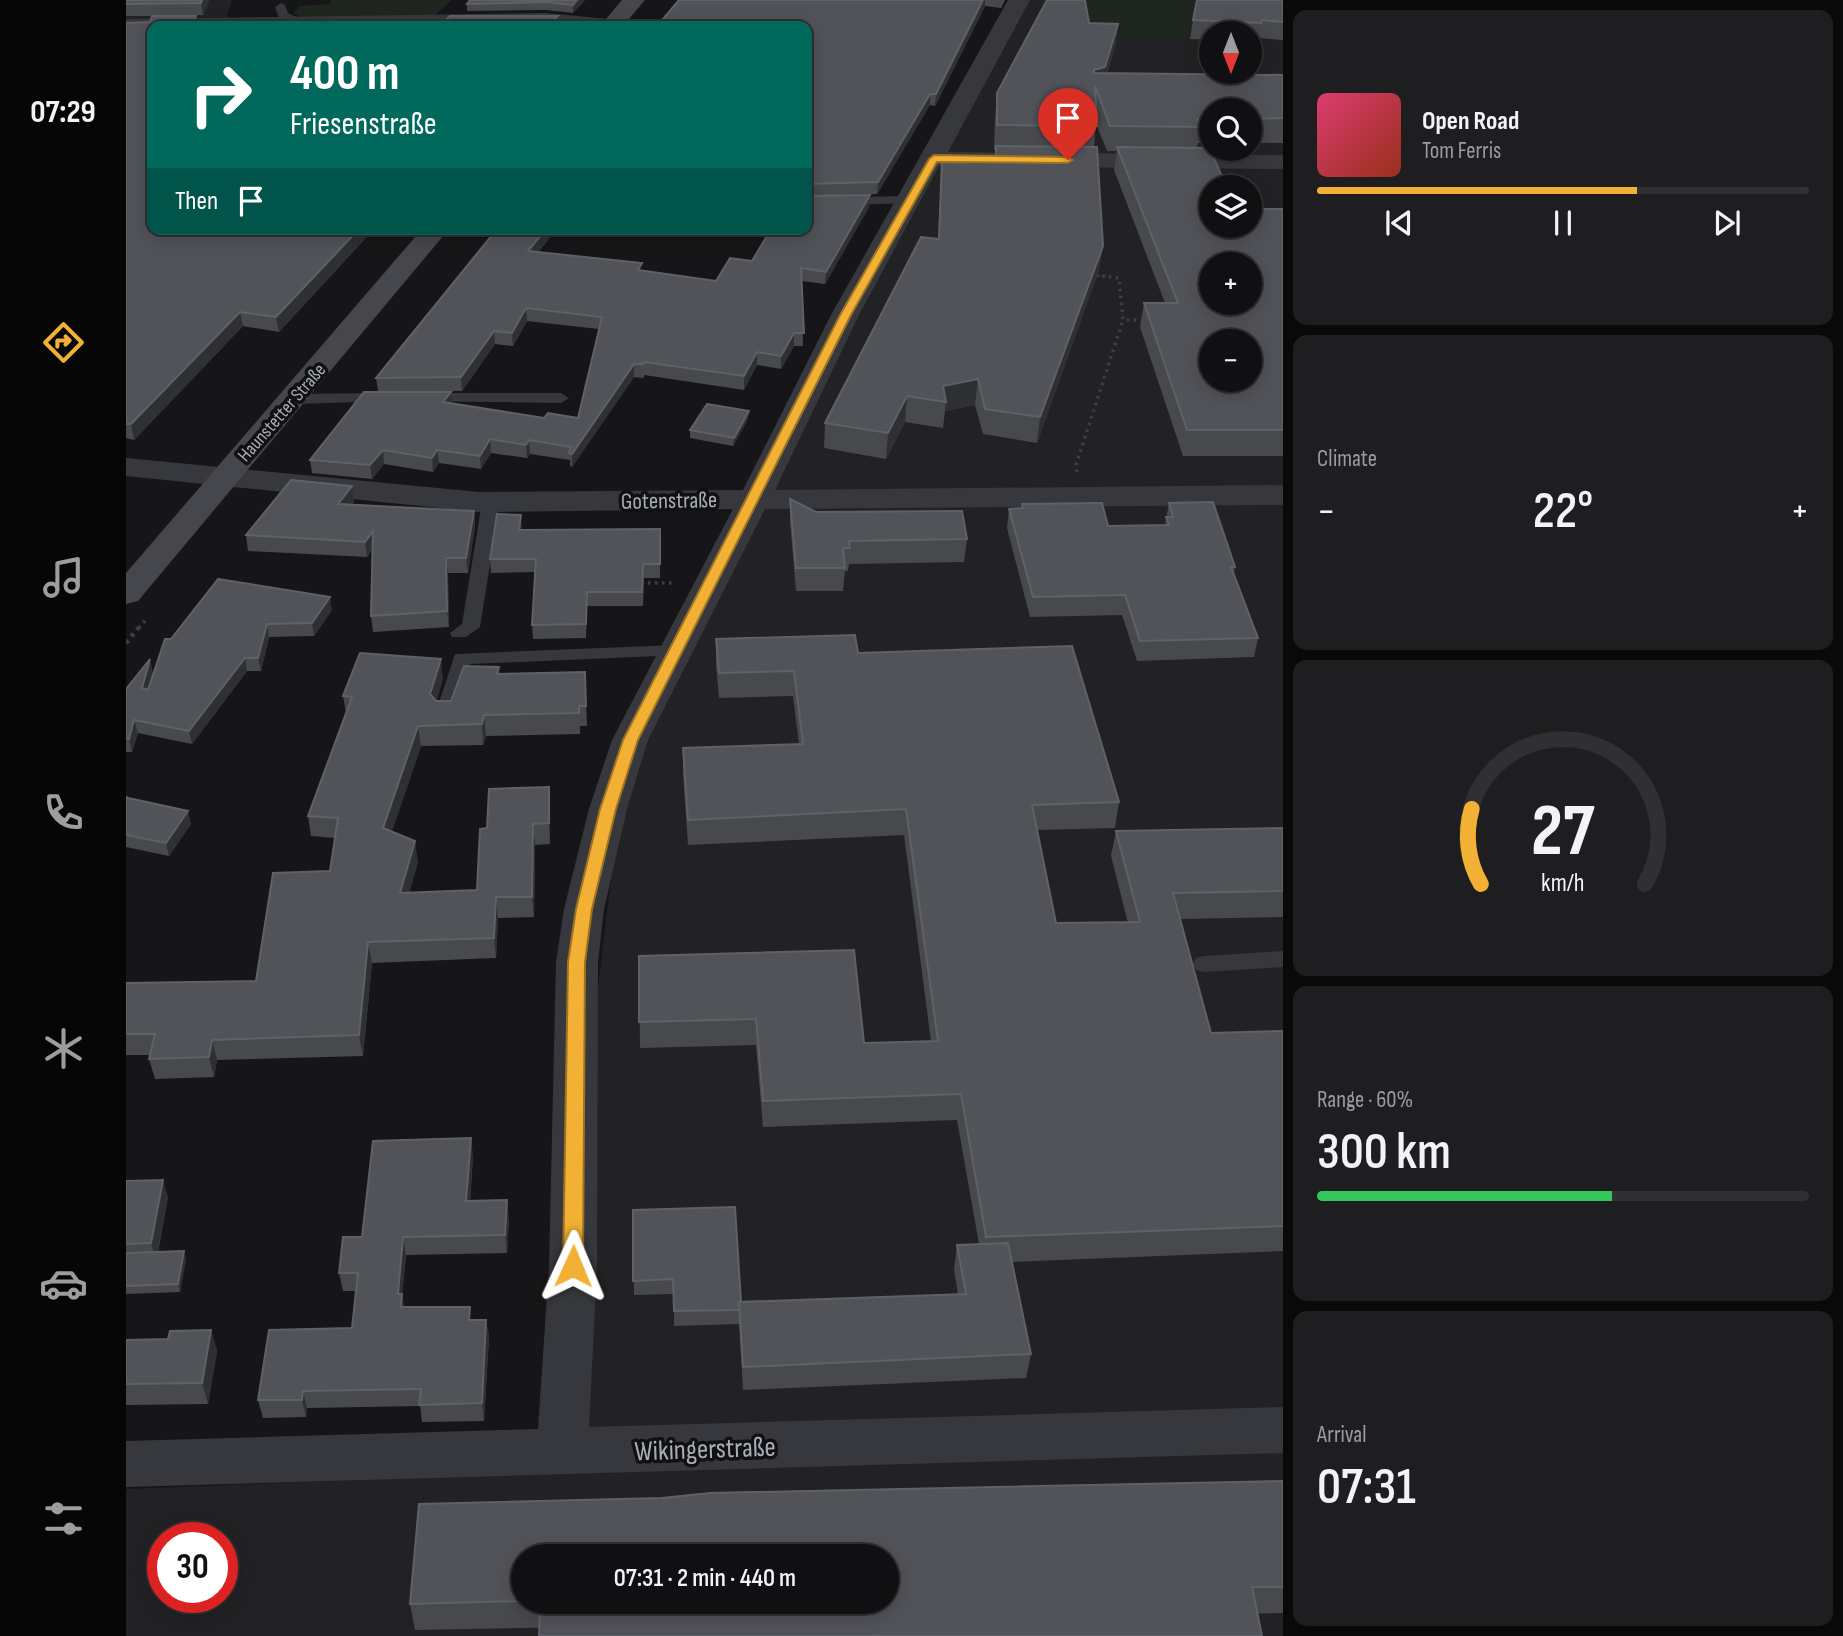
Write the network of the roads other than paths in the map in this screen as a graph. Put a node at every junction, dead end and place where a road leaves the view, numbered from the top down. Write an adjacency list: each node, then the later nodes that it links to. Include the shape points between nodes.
1 (455, 0): 6 (street)
2 (634, 0): 9 (main road)
3 (1019, 0): 12 (street)
4 (281, 7): 5 (lane, via 283,15)
5 (294, 21)
6 (432, 21)
7 (488, 21): 8 (street)
8 (557, 21)
9 (615, 21)
10 (126, 26): 11 (street)
11 (147, 26)
12 (934, 159): 13 (street); 14 (street)
13 (1283, 162)
14 (910, 200): 15 (lane); 22 (street, via 845,315)
15 (812, 202)
16 (431, 235): 17 (main road, Haunstetter Straße)
17 (293, 398): 18 (lane); 20 (main road, Haunstetter Straße)
18 (561, 398)
19 (126, 467): 20 (street, Gotenstraße)
20 (225, 477): 23 (street, Gotenstraße); 24 (main road, Haunstetter Straße)
21 (1283, 495): 22 (street, Gotenstraße)
22 (755, 498): 23 (street, Gotenstraße); 26 (street)
23 (491, 502): 25 (lane, via 471,626)
24 (126, 594)
25 (459, 633)
26 (675, 651): 27 (lane, via 462,658); 31 (street, via 630,740 584,909 574,1020 573,1266)
27 (445, 715)
28 (1283, 959): 29 (lane)
29 (1203, 964)
30 (1283, 1430): 31 (street, Wikingerstraße)
31 (562, 1453): 32 (street, Wikingerstraße)
32 (126, 1464)

